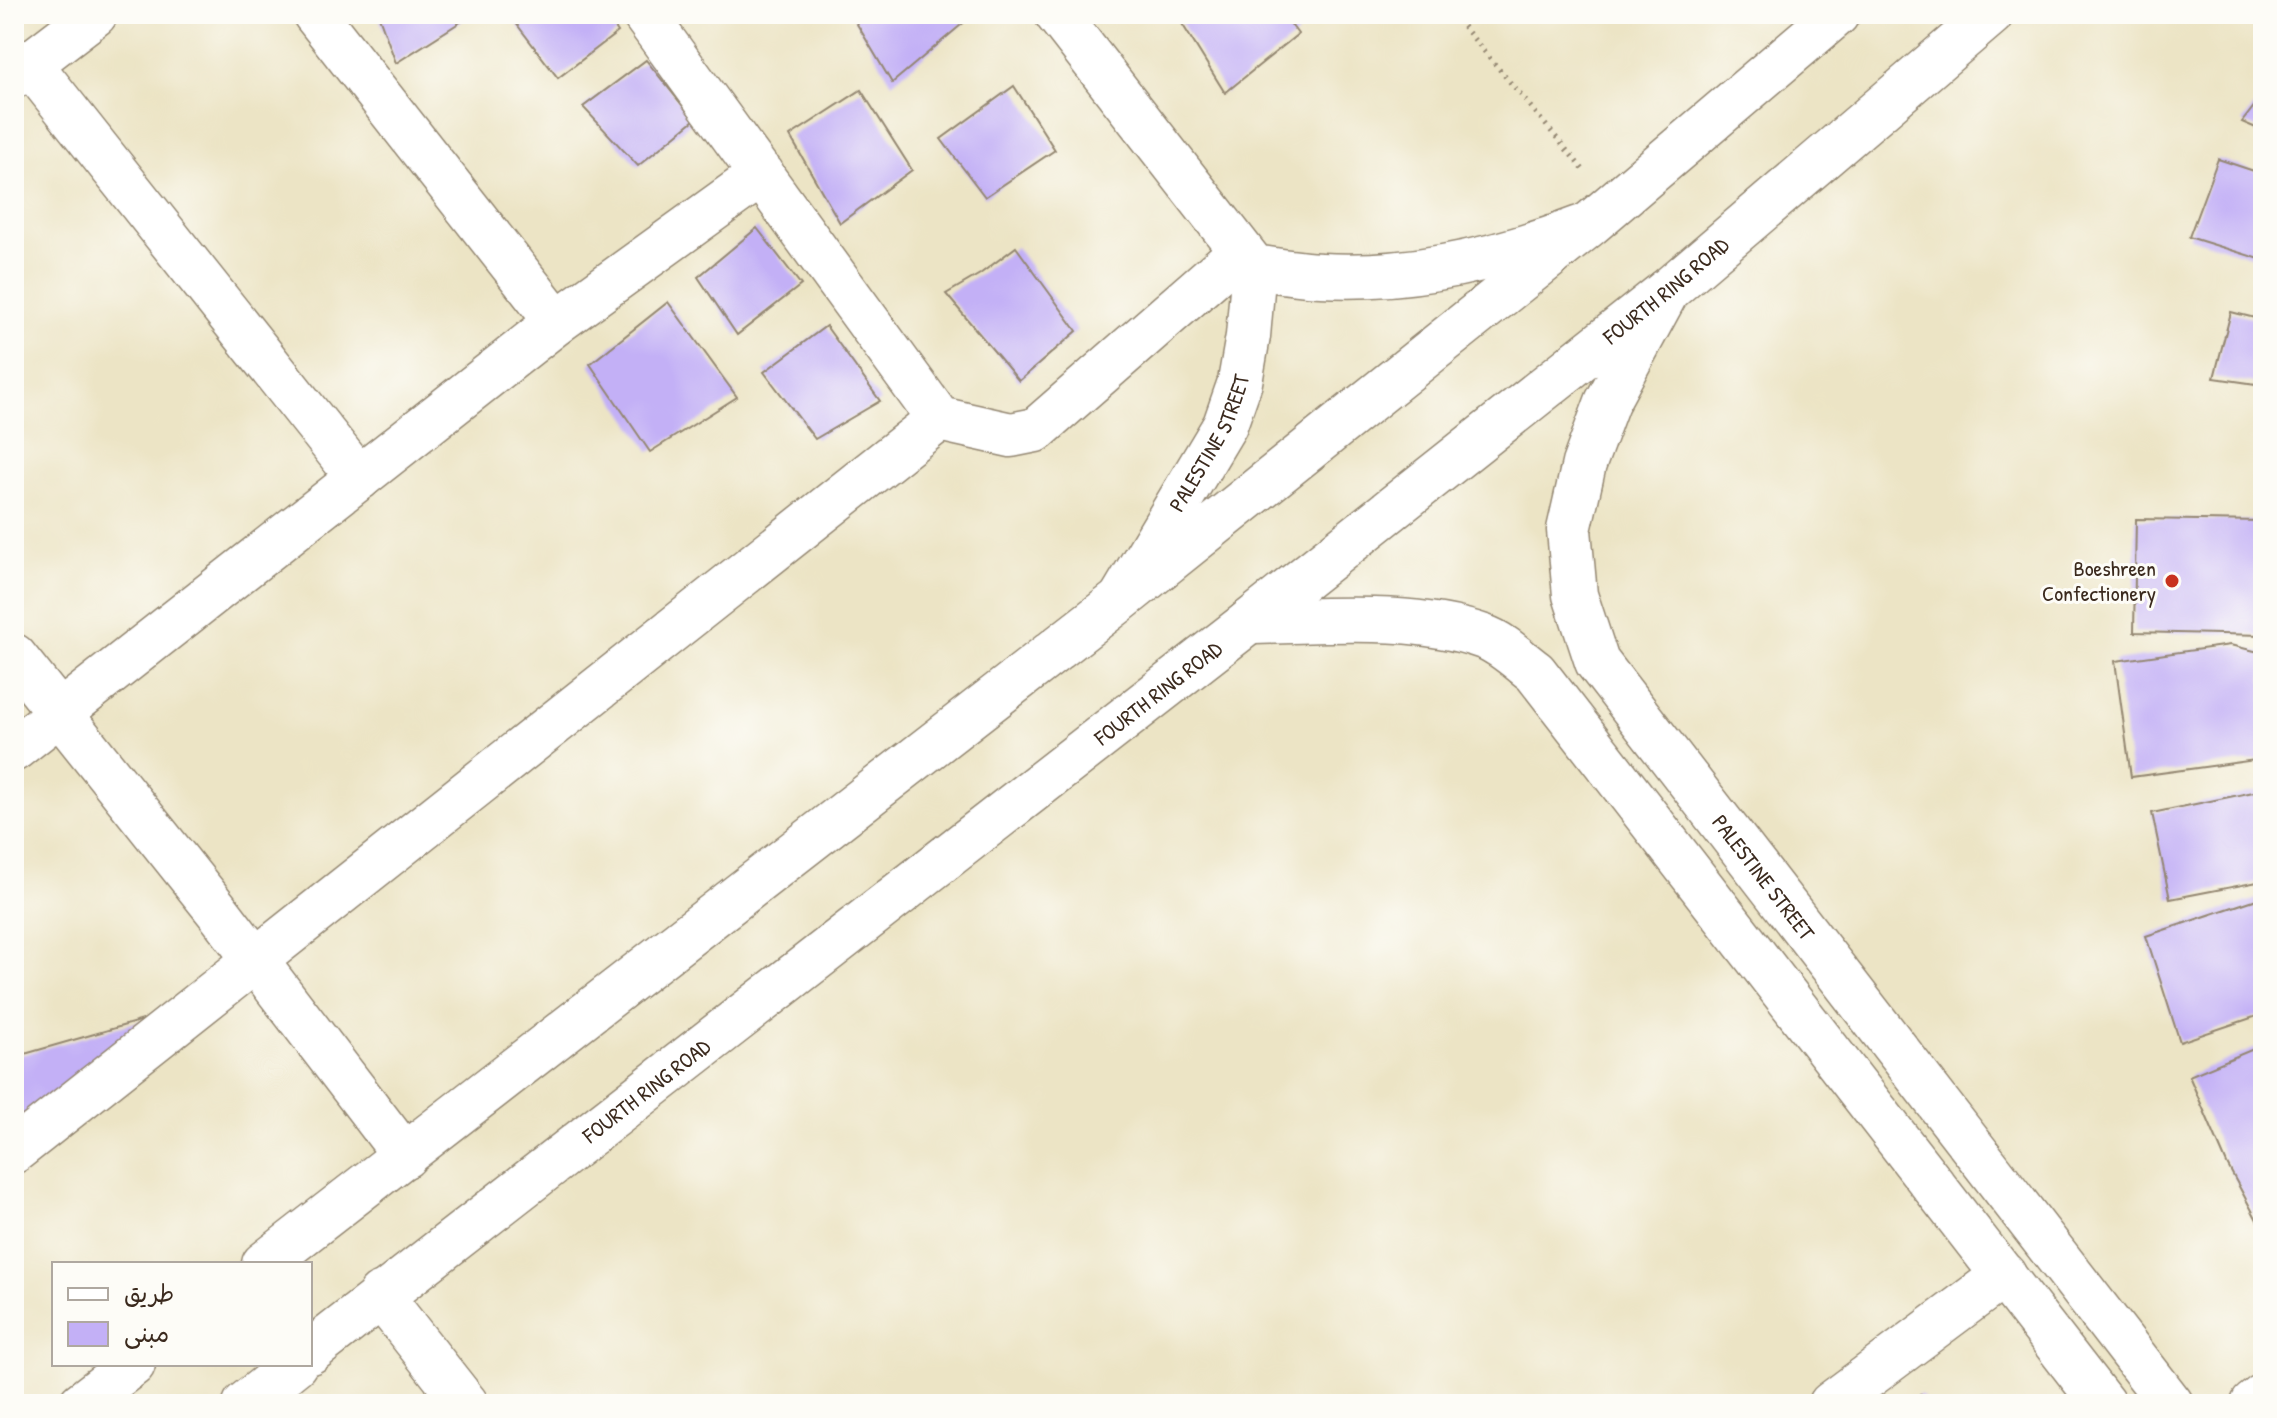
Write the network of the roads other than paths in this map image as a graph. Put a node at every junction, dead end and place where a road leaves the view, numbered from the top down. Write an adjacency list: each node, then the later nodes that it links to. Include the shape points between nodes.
1 (95, 14): 7 (street)
2 (315, 14): 12 (street)
3 (644, 14): 8 (street)
4 (1057, 14): 10 (street)
5 (1837, 14): 9 (street)
6 (1991, 14): 11 (street, FOURTH RING ROAD)
7 (22, 70): 14 (street)
8 (762, 174): 12 (street); 13 (street)
9 (1602, 214): 10 (street, via 1527,248 1432,269 1322,275); 15 (street)
10 (1247, 260): 13 (street, via 1036,430 1011,435); 15 (street, PALESTINE STREET, via 1248,336 1225,425)
11 (1667, 291): 16 (street, FOURTH RING ROAD); 35 (street, PALESTINE STREET, via 1607,402 1584,464 1569,530 1575,595 1597,662)
12 (557, 322): 14 (street)
13 (939, 419): 20 (street)
14 (359, 478): 18 (street)
15 (1120, 600): 22 (street)
16 (1249, 622): 24 (street, via 1434,624 1487,638 1535,672); 25 (street, FOURTH RING ROAD)
17 (14, 656): 18 (street)
18 (60, 712): 19 (street); 20 (street)
19 (14, 749)
20 (256, 960): 21 (street); 22 (street)
21 (14, 1151)
22 (405, 1156): 23 (street)
23 (267, 1262)
24 (2004, 1275): 33 (street); 34 (street)
25 (380, 1295): 26 (street, FOURTH RING ROAD); 32 (street)
26 (312, 1350)
27 (130, 1366): 30 (street)
28 (292, 1366): 31 (street)
29 (2263, 1396): 36 (street)
30 (81, 1404)
31 (245, 1404)
32 (466, 1404)
33 (1831, 1404)
34 (2103, 1404)
35 (2171, 1404)
36 (2253, 1404)

